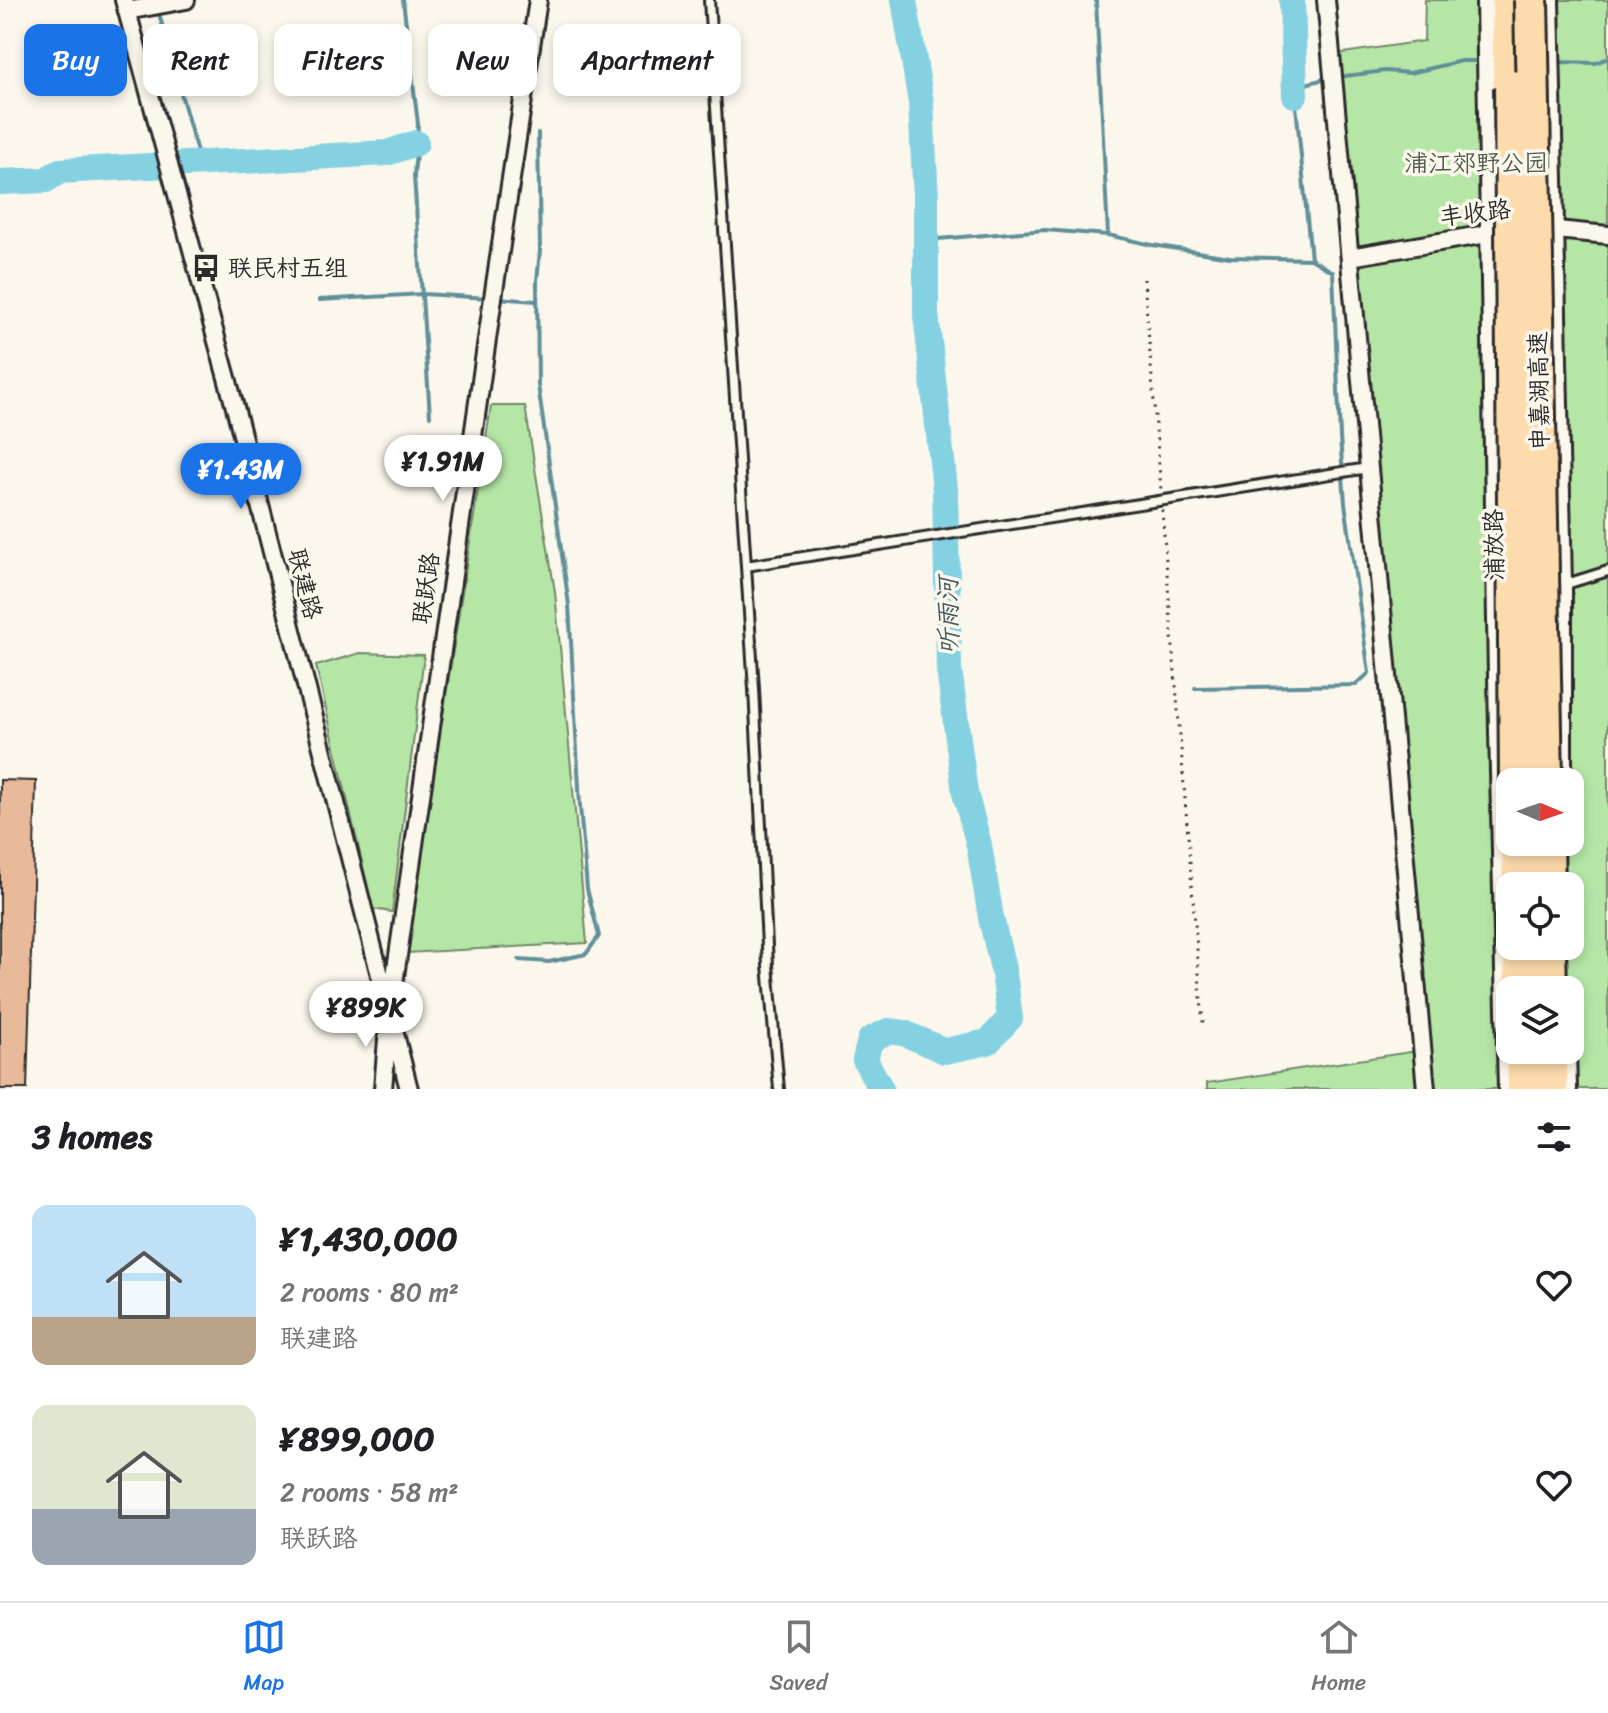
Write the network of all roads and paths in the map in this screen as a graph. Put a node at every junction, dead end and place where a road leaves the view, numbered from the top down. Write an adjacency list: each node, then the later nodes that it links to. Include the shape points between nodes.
1 (186, 0): 9 (street)
2 (538, 0): 27 (street, 联跃路)
3 (709, 0): 19 (lane)
4 (1326, 0): 15 (street)
5 (1485, 0): 14 (street, 浦放路)
6 (1508, 0): 11 (main road, bridge); 22 (highway, 申嘉湖高速, bridge)
7 (1534, 0): 10 (main road, bridge); 24 (highway, 申嘉湖高速, bridge)
8 (1550, 0): 13 (street)
9 (125, 5): 27 (street, 联建路, via 236,411)
10 (1541, 205)
11 (1508, 209)
12 (1608, 235): 13 (street, 丰收路)
13 (1548, 238): 14 (street, 丰收路); 21 (street); 25 (main road)
14 (1498, 241): 15 (street, 丰收路); 23 (main road, 浦放路, bridge); 37 (street, 浦放路, via 1498,732)
15 (1350, 257): 17 (street)
16 (1144, 279): 18 (path)
17 (1369, 468): 18 (lane); 36 (street)
18 (1161, 500): 19 (lane); 28 (path)
19 (746, 566): 35 (lane)
20 (1604, 572): 21 (lane)
21 (1563, 585): 26 (street)
22 (1515, 768)
23 (1515, 768)
24 (1549, 768)
25 (1549, 768)
26 (1563, 768)
27 (390, 1013): 33 (street, 联跃路); 34 (street, 联建路)
28 (1203, 1024)
29 (1521, 1064): 38 (highway)
30 (1552, 1064): 39 (highway)
31 (1556, 1064): 39 (main road)
32 (1567, 1064): 40 (street)
33 (383, 1089)
34 (409, 1089)
35 (779, 1089)
36 (1426, 1089)
37 (1507, 1089)
38 (1522, 1089)
39 (1554, 1089)
40 (1568, 1089)

